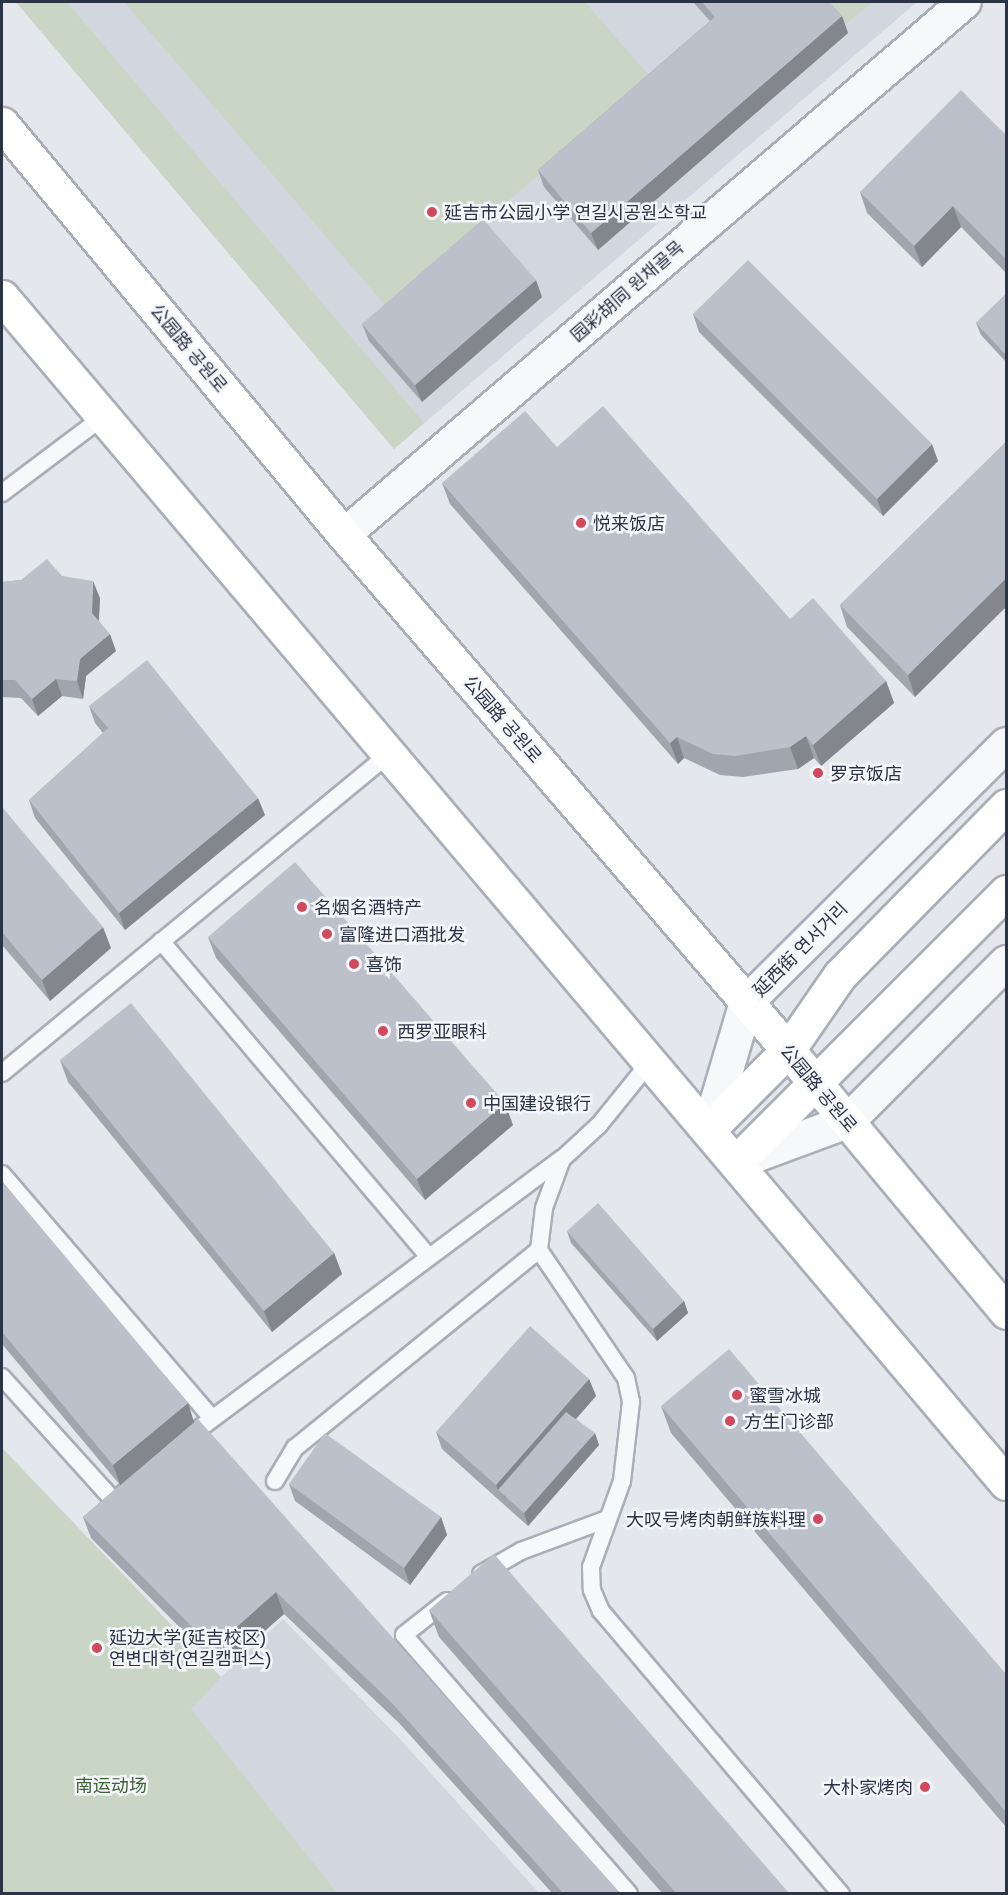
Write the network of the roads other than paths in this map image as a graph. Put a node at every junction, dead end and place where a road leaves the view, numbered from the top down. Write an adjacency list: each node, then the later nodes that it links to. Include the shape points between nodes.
1 (965, 2): 6 (street, 园彩胡同 원채골목)
2 (2, 124): 6 (main road, 公园路 공원로)
3 (2, 297): 4 (main road)
4 (103, 417): 5 (lane); 8 (main road)
5 (2, 493)
6 (344, 535): 13 (main road, 公园路 공원로)
7 (1006, 744): 13 (street, 延西街 연서거리)
8 (388, 754): 11 (lane); 15 (main road)
9 (1006, 806): 14 (main road, via 840,975)
10 (1006, 892): 17 (main road)
11 (161, 942): 16 (lane); 24 (lane)
12 (1006, 962): 18 (street)
13 (746, 1002): 14 (main road, 公园路 공원로); 19 (street, 延西街 연서거리)
14 (788, 1050): 17 (main road, 公园路 공원로); 19 (main road)
15 (650, 1062): 19 (main road); 20 (lane, via 599,1125)
16 (2, 1073)
17 (815, 1083): 18 (main road, 公园路 공원로); 21 (main road)
18 (847, 1121): 21 (street); 25 (main road, 公园路 공원로)
19 (708, 1130): 21 (main road)
20 (562, 1159): 23 (lane, via 544,1208); 24 (lane)
21 (736, 1162): 31 (main road)
22 (2, 1174): 27 (lane)
23 (540, 1250): 30 (lane, via 295,1448); 32 (lane, via 626,1378 632,1402 622,1481)
24 (429, 1257): 27 (lane)
25 (1006, 1312)
26 (2, 1377): 29 (lane, via 114,1501)
27 (211, 1417): 28 (lane)
28 (176, 1448)
29 (141, 1478)
30 (275, 1481)
31 (1006, 1483)
32 (607, 1520): 33 (lane, via 493,1564 404,1635); 34 (lane, via 591,1567 592,1590 601,1611)
33 (629, 1893)
34 (841, 1893)

